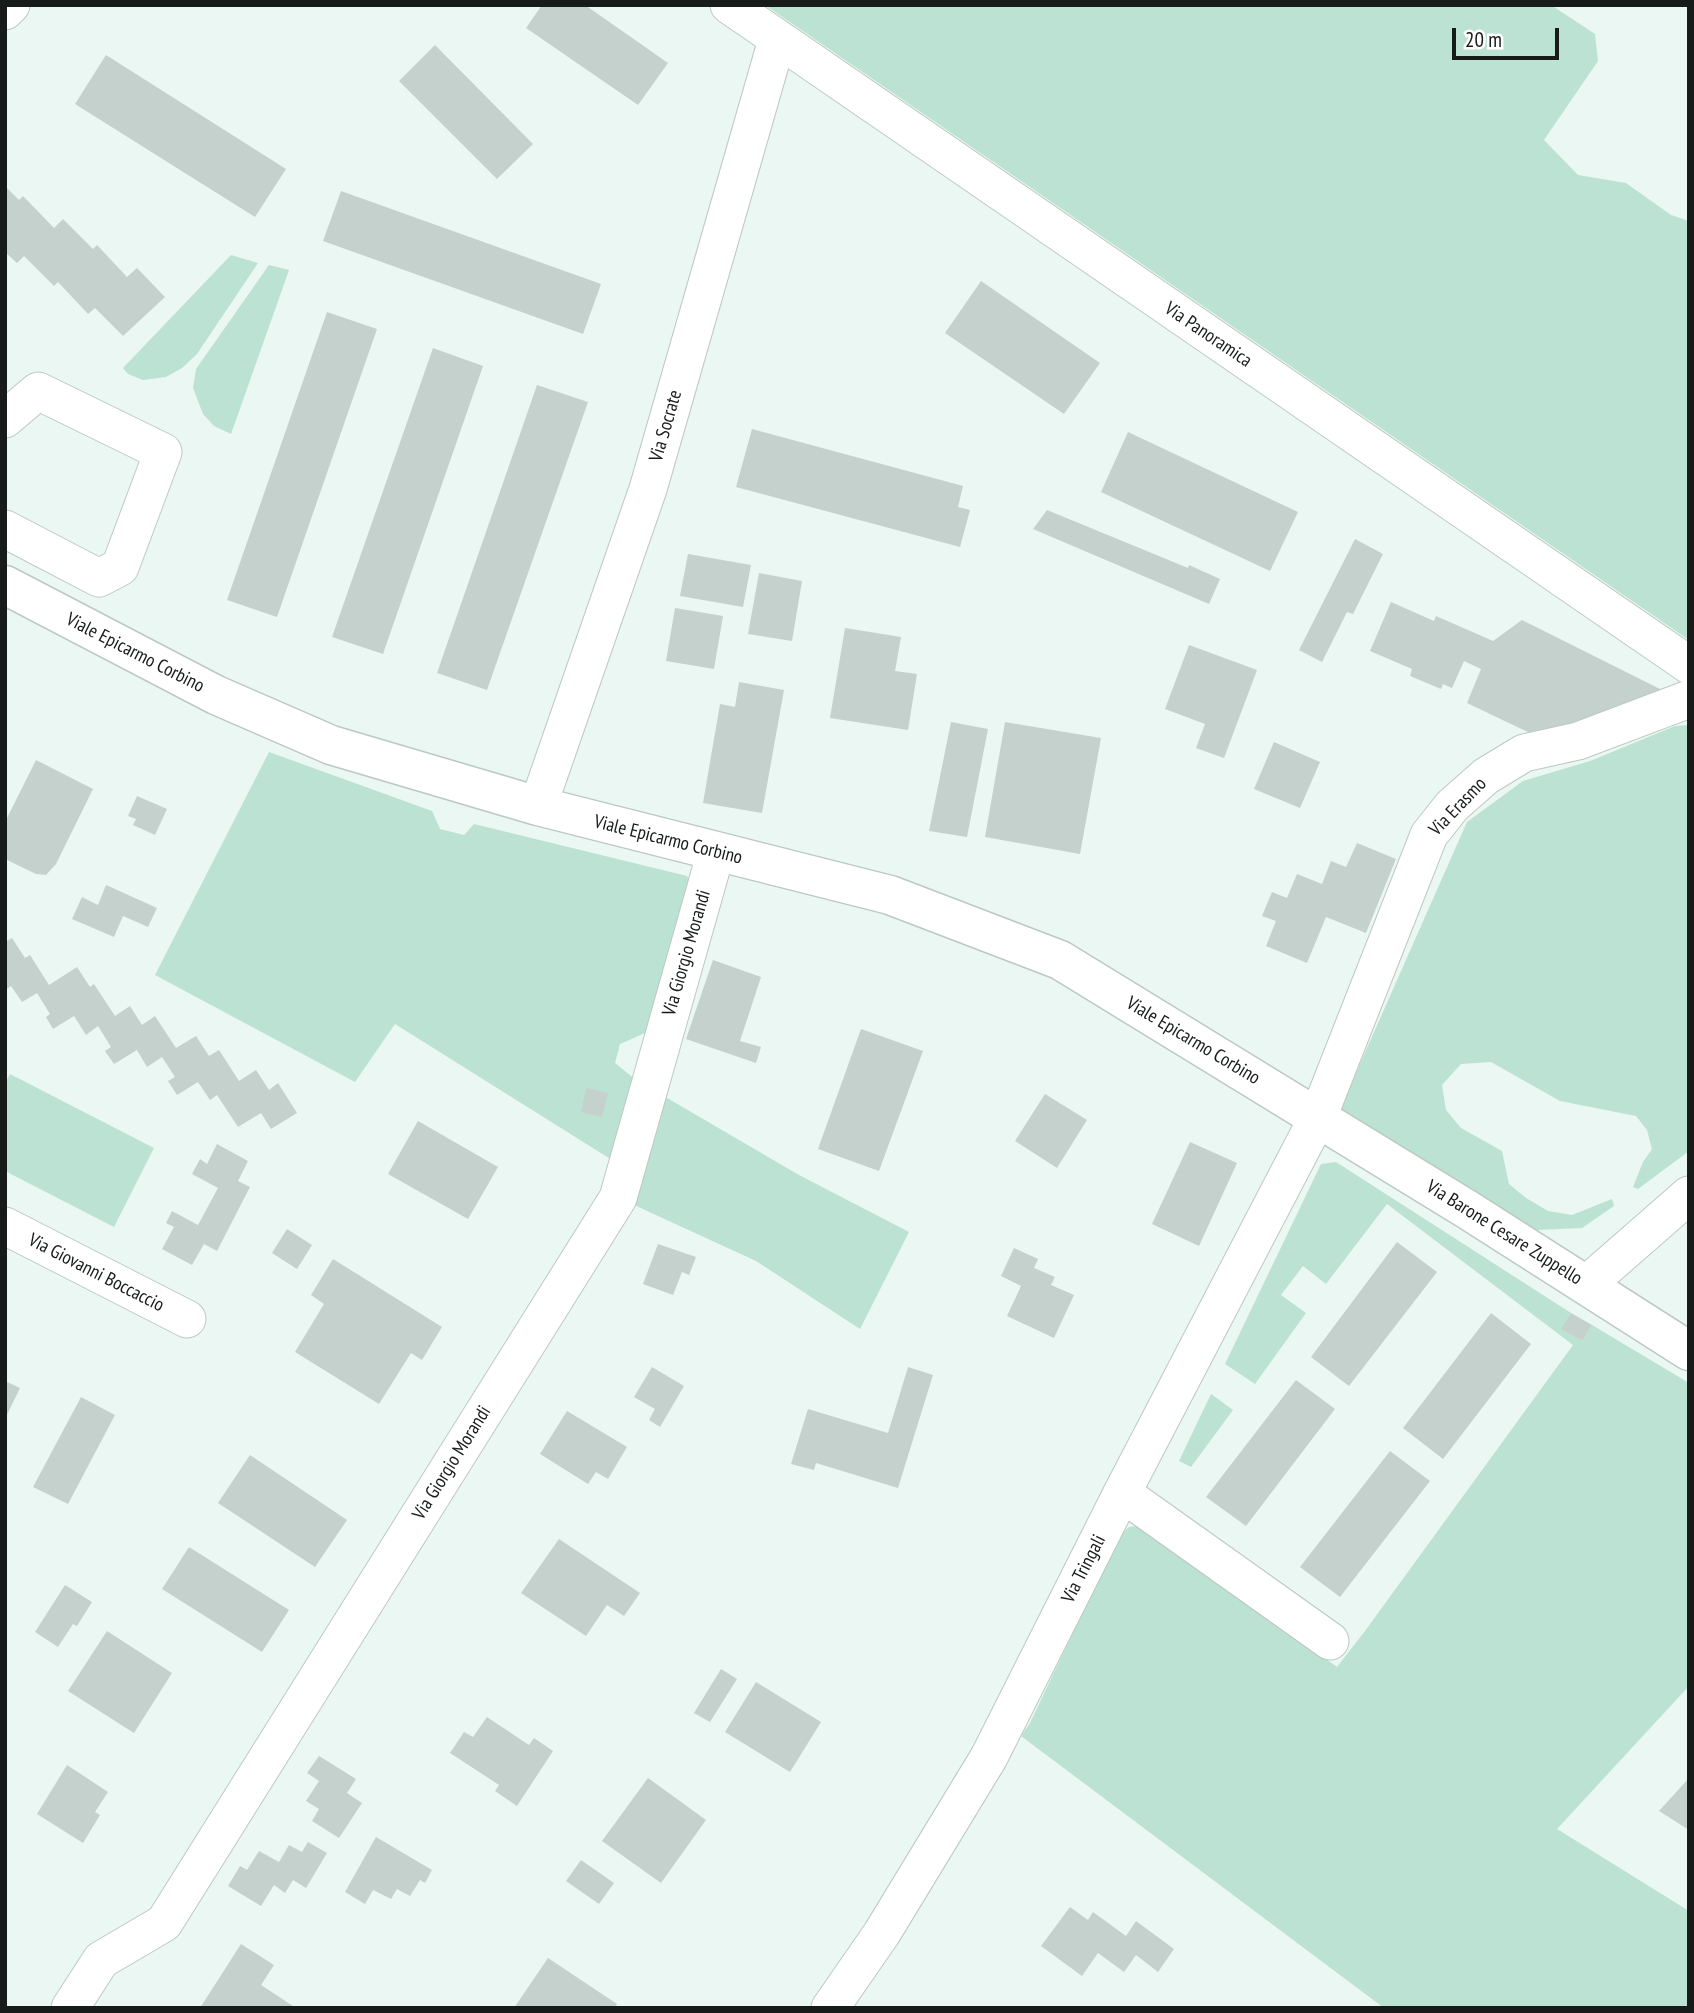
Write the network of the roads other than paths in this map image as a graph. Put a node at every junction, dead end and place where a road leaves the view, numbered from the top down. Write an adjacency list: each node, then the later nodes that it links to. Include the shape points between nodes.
1 (11, 5): 3 (street)
2 (729, 5): 4 (street, Via Panoramica)
3 (5, 11)
4 (777, 40): 8 (street, Via Panoramica); 10 (street, Via Socrate, via 648,489)
5 (5, 419): 6 (street, via 38,391 163,453 120,567 99,578)
6 (5, 529)
7 (5, 585): 10 (main road, Viale Epicarmo Corbino, via 216,695 331,744)
8 (1689, 665)
9 (1689, 699): 12 (street, Via Erasmo, via 1578,741 1524,753 1486,776 1452,806 1429,835)
10 (538, 806): 11 (main road, Viale Epicarmo Corbino)
11 (716, 852): 12 (main road, Viale Epicarmo Corbino, via 890,895 1060,960); 20 (street, Via Giorgio Morandi, via 618,1198 164,1923 101,1960)
12 (1318, 1117): 15 (main road, Via Barone Cesare Zuppello); 18 (street, Via Tringali)
13 (1689, 1195): 15 (street)
14 (5, 1226): 16 (street, Via Giovanni Boccaccio)
15 (1586, 1285): 17 (main road, Via Barone Cesare Zuppello)
16 (187, 1319)
17 (1689, 1351)
18 (1122, 1493): 19 (street); 21 (street, Via Tringali, via 989,1757 882,1933)
19 (1330, 1642)
20 (71, 2008)
21 (830, 2008)

